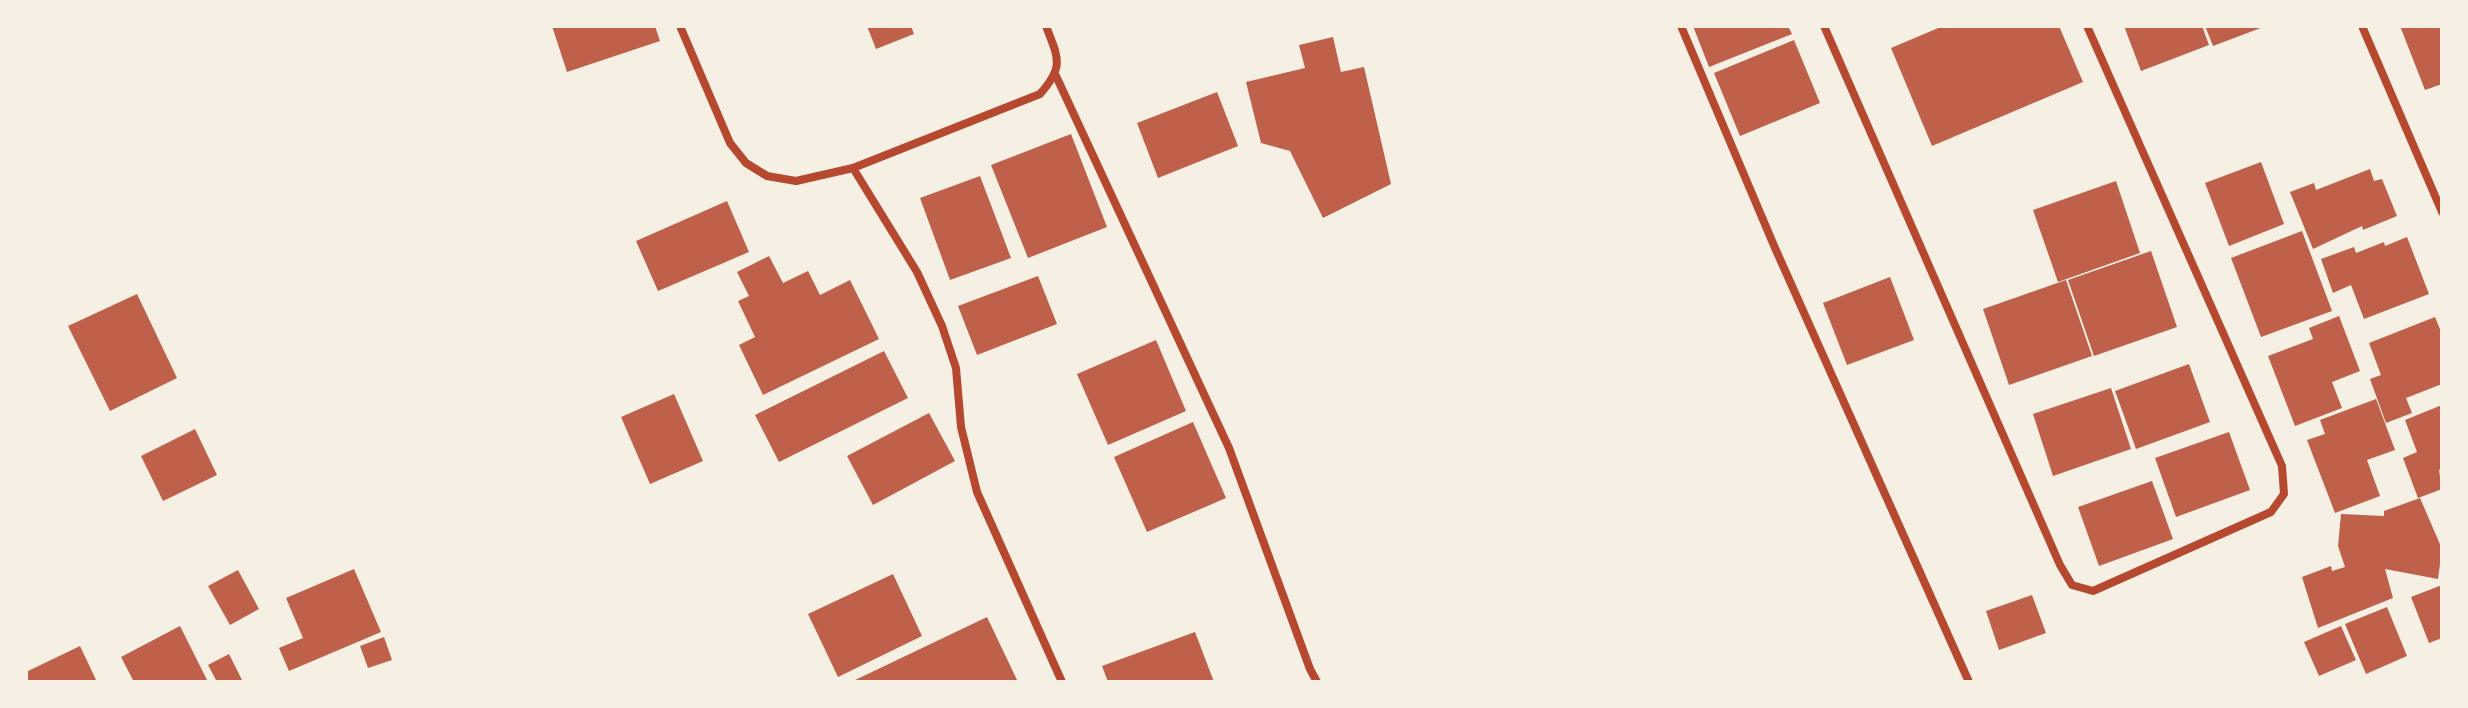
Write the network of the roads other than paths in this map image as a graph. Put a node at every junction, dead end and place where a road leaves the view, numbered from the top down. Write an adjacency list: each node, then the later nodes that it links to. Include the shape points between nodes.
1 (680, 26): 8 (street, via 730,143 746,163 767,176 796,181)
2 (1046, 26): 7 (street, via 1057,56)
3 (1681, 26): 12 (street)
4 (1824, 26): 5 (street, via 2060,565 2072,585 2093,591 2271,512 2284,494 2282,466)
5 (2087, 26)
6 (2362, 26): 9 (street)
7 (1056, 76): 8 (street, via 1040,94); 11 (street, via 1229,448)
8 (853, 168): 10 (street, via 917,272 942,326 956,368 961,427 977,492)
9 (2442, 212)
10 (1062, 682)
11 (1317, 682)
12 (1969, 682)

